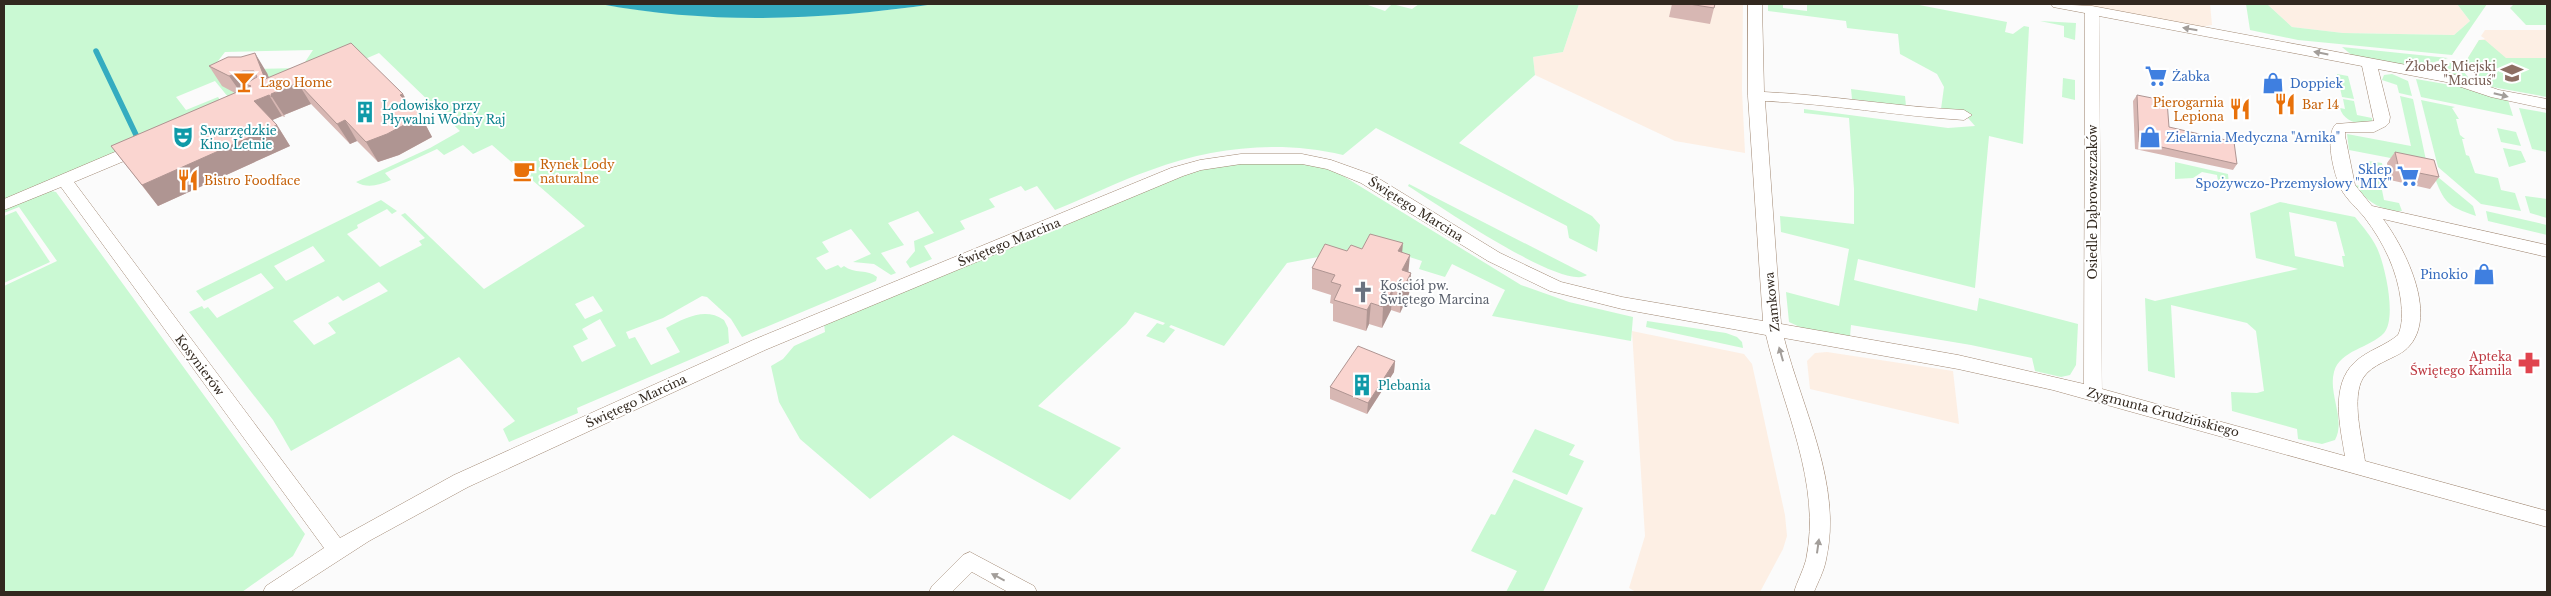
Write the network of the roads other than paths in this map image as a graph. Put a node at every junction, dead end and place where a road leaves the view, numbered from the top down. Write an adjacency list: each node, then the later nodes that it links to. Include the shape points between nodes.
1 (1755, 4): 5 (street, Zamkowa)
2 (2058, 4): 3 (street)
3 (2092, 10): 4 (street, one-way to 3); 14 (street, Osiedle Dąbrowszczaków)
4 (2369, 63): 6 (street, one-way to 6, via 2452,79 2496,94); 11 (street, via 2381,123 2374,127 2344,126 2337,133 2347,186)
5 (1756, 96): 7 (street, via 1822,99); 13 (street, Zamkowa)
6 (2547, 104)
7 (1964, 115)
8 (153, 142): 9 (street)
9 (64, 180): 10 (street); 17 (street, Kosynierów)
10 (4, 205)
11 (2367, 210): 12 (street); 15 (street, via 2388,238 2402,266 2408,285 2411,321 2399,346 2363,366 2353,381 2349,406)
12 (2547, 251)
13 (1773, 329): 14 (street, Zygmunta Grudzińskiego, via 1958,362); 17 (street, Świętego Marcina, via 1622,303 1549,284 1487,253 1382,187 1340,168 1302,159 1227,161 1177,172 759,345 461,481); 21 (street, Zamkowa, one-way to 13, via 1816,558 1820,535 1819,509 1811,462)
14 (2094, 393): 15 (street, Zygmunta Grudzińskiego)
15 (2356, 466): 16 (street, Zygmunta Grudzińskiego)
16 (2547, 519)
17 (337, 550): 18 (street, Świętego Marcina)
18 (273, 592)
19 (939, 592): 20 (street, one-way to 19, via 970,561)
20 (1027, 592)
21 (1804, 592)

